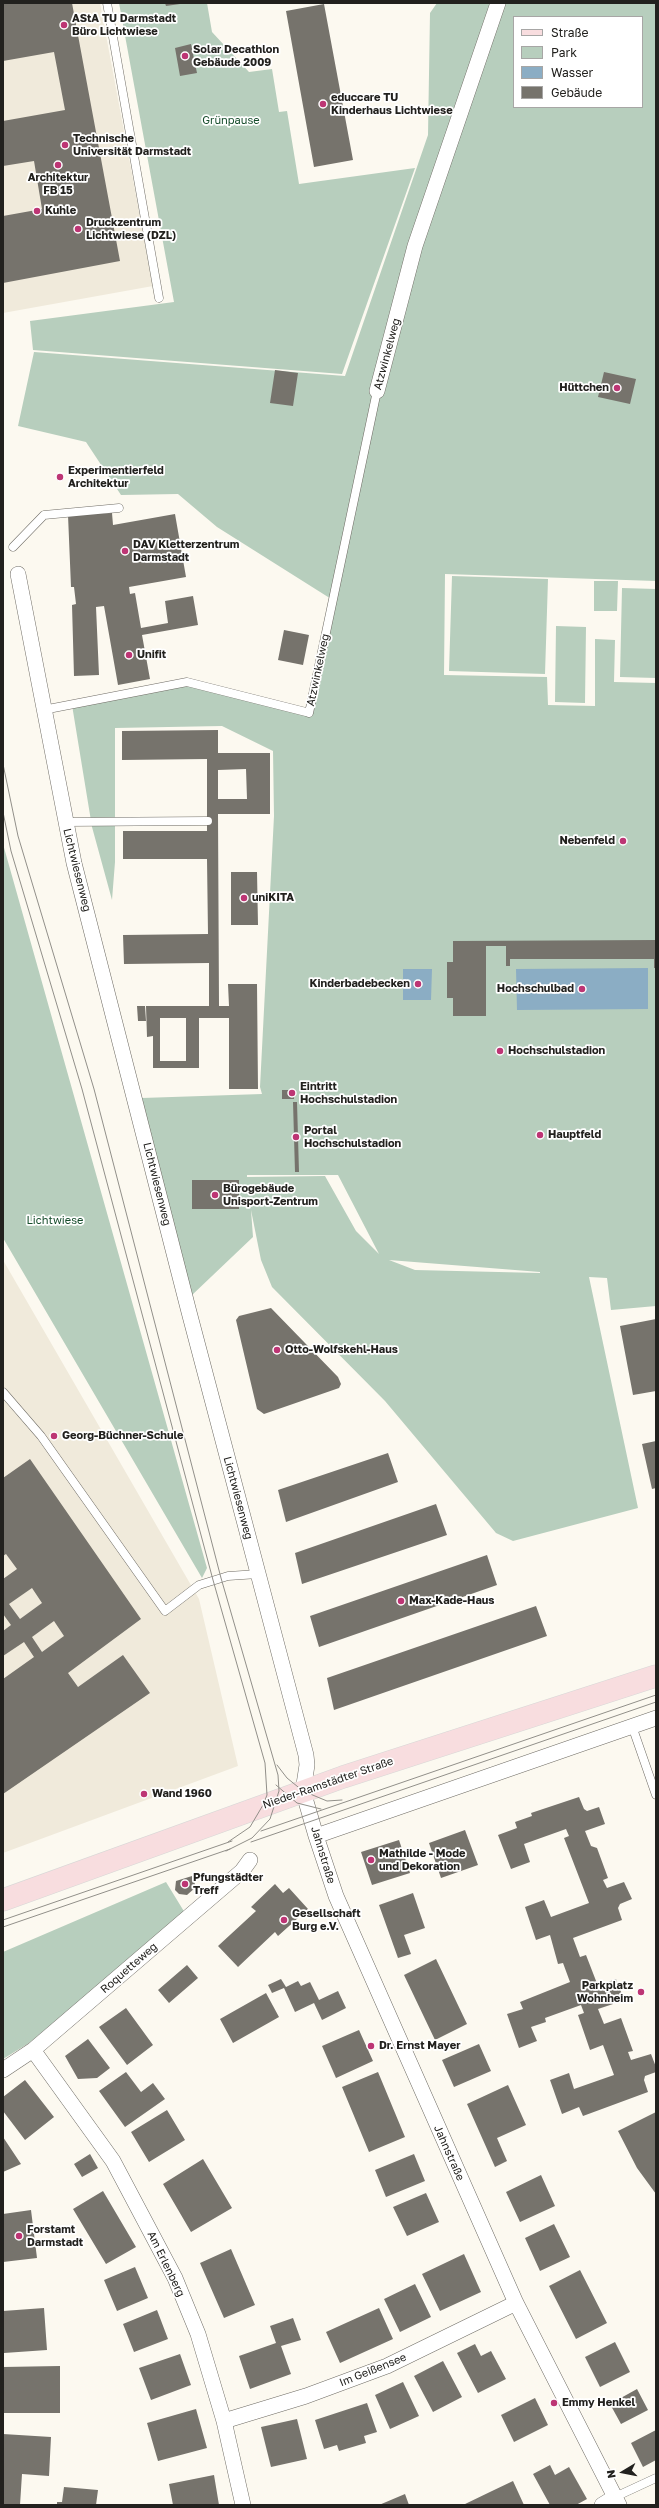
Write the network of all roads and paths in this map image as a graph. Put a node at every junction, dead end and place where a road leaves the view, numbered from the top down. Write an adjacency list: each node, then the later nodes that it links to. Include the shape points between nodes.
1 (107, 3): 3 (lane)
2 (498, 3): 4 (street, Atzwinkelweg, via 415,246)
3 (159, 298)
4 (376, 391): 8 (lane, Atzwinkelweg, via 308,713 187,682)
5 (119, 508): 6 (lane, via 44,515)
6 (13, 547)
7 (18, 574): 8 (street, Lichtwiesenweg)
8 (43, 710): 10 (street, Lichtwiesenweg)
9 (208, 821): 10 (lane)
10 (65, 822): 12 (street, Lichtwiesenweg)
11 (3, 1392): 12 (lane, via 41,1436 165,1611 199,1585 228,1576)
12 (258, 1574): 16 (street, Lichtwiesenweg, via 306,1755)
13 (656, 1676): 16 (main road, Nieder-Ramstädter Straße)
14 (656, 1718): 15 (street)
15 (632, 1726): 17 (lane); 18 (street)
16 (303, 1791): 18 (street, Jahnstraße); 20 (main road, Nieder-Ramstädter Straße)
17 (656, 1795)
18 (316, 1836): 23 (street, Jahnstraße, via 336,1896)
19 (250, 1860): 21 (street, Roquetteweg, via 242,1871)
20 (3, 1900)
21 (33, 2050): 22 (street, Roquetteweg); 24 (street, Am Erlenberg, via 113,2161 175,2278 198,2334)
22 (3, 2070)
23 (516, 2303): 24 (street, Im Geißensee, via 387,2366 306,2396); 26 (street, Jahnstraße)
24 (224, 2421): 27 (street, Am Erlenberg)
25 (656, 2478): 26 (lane)
26 (612, 2502)
27 (243, 2505)

